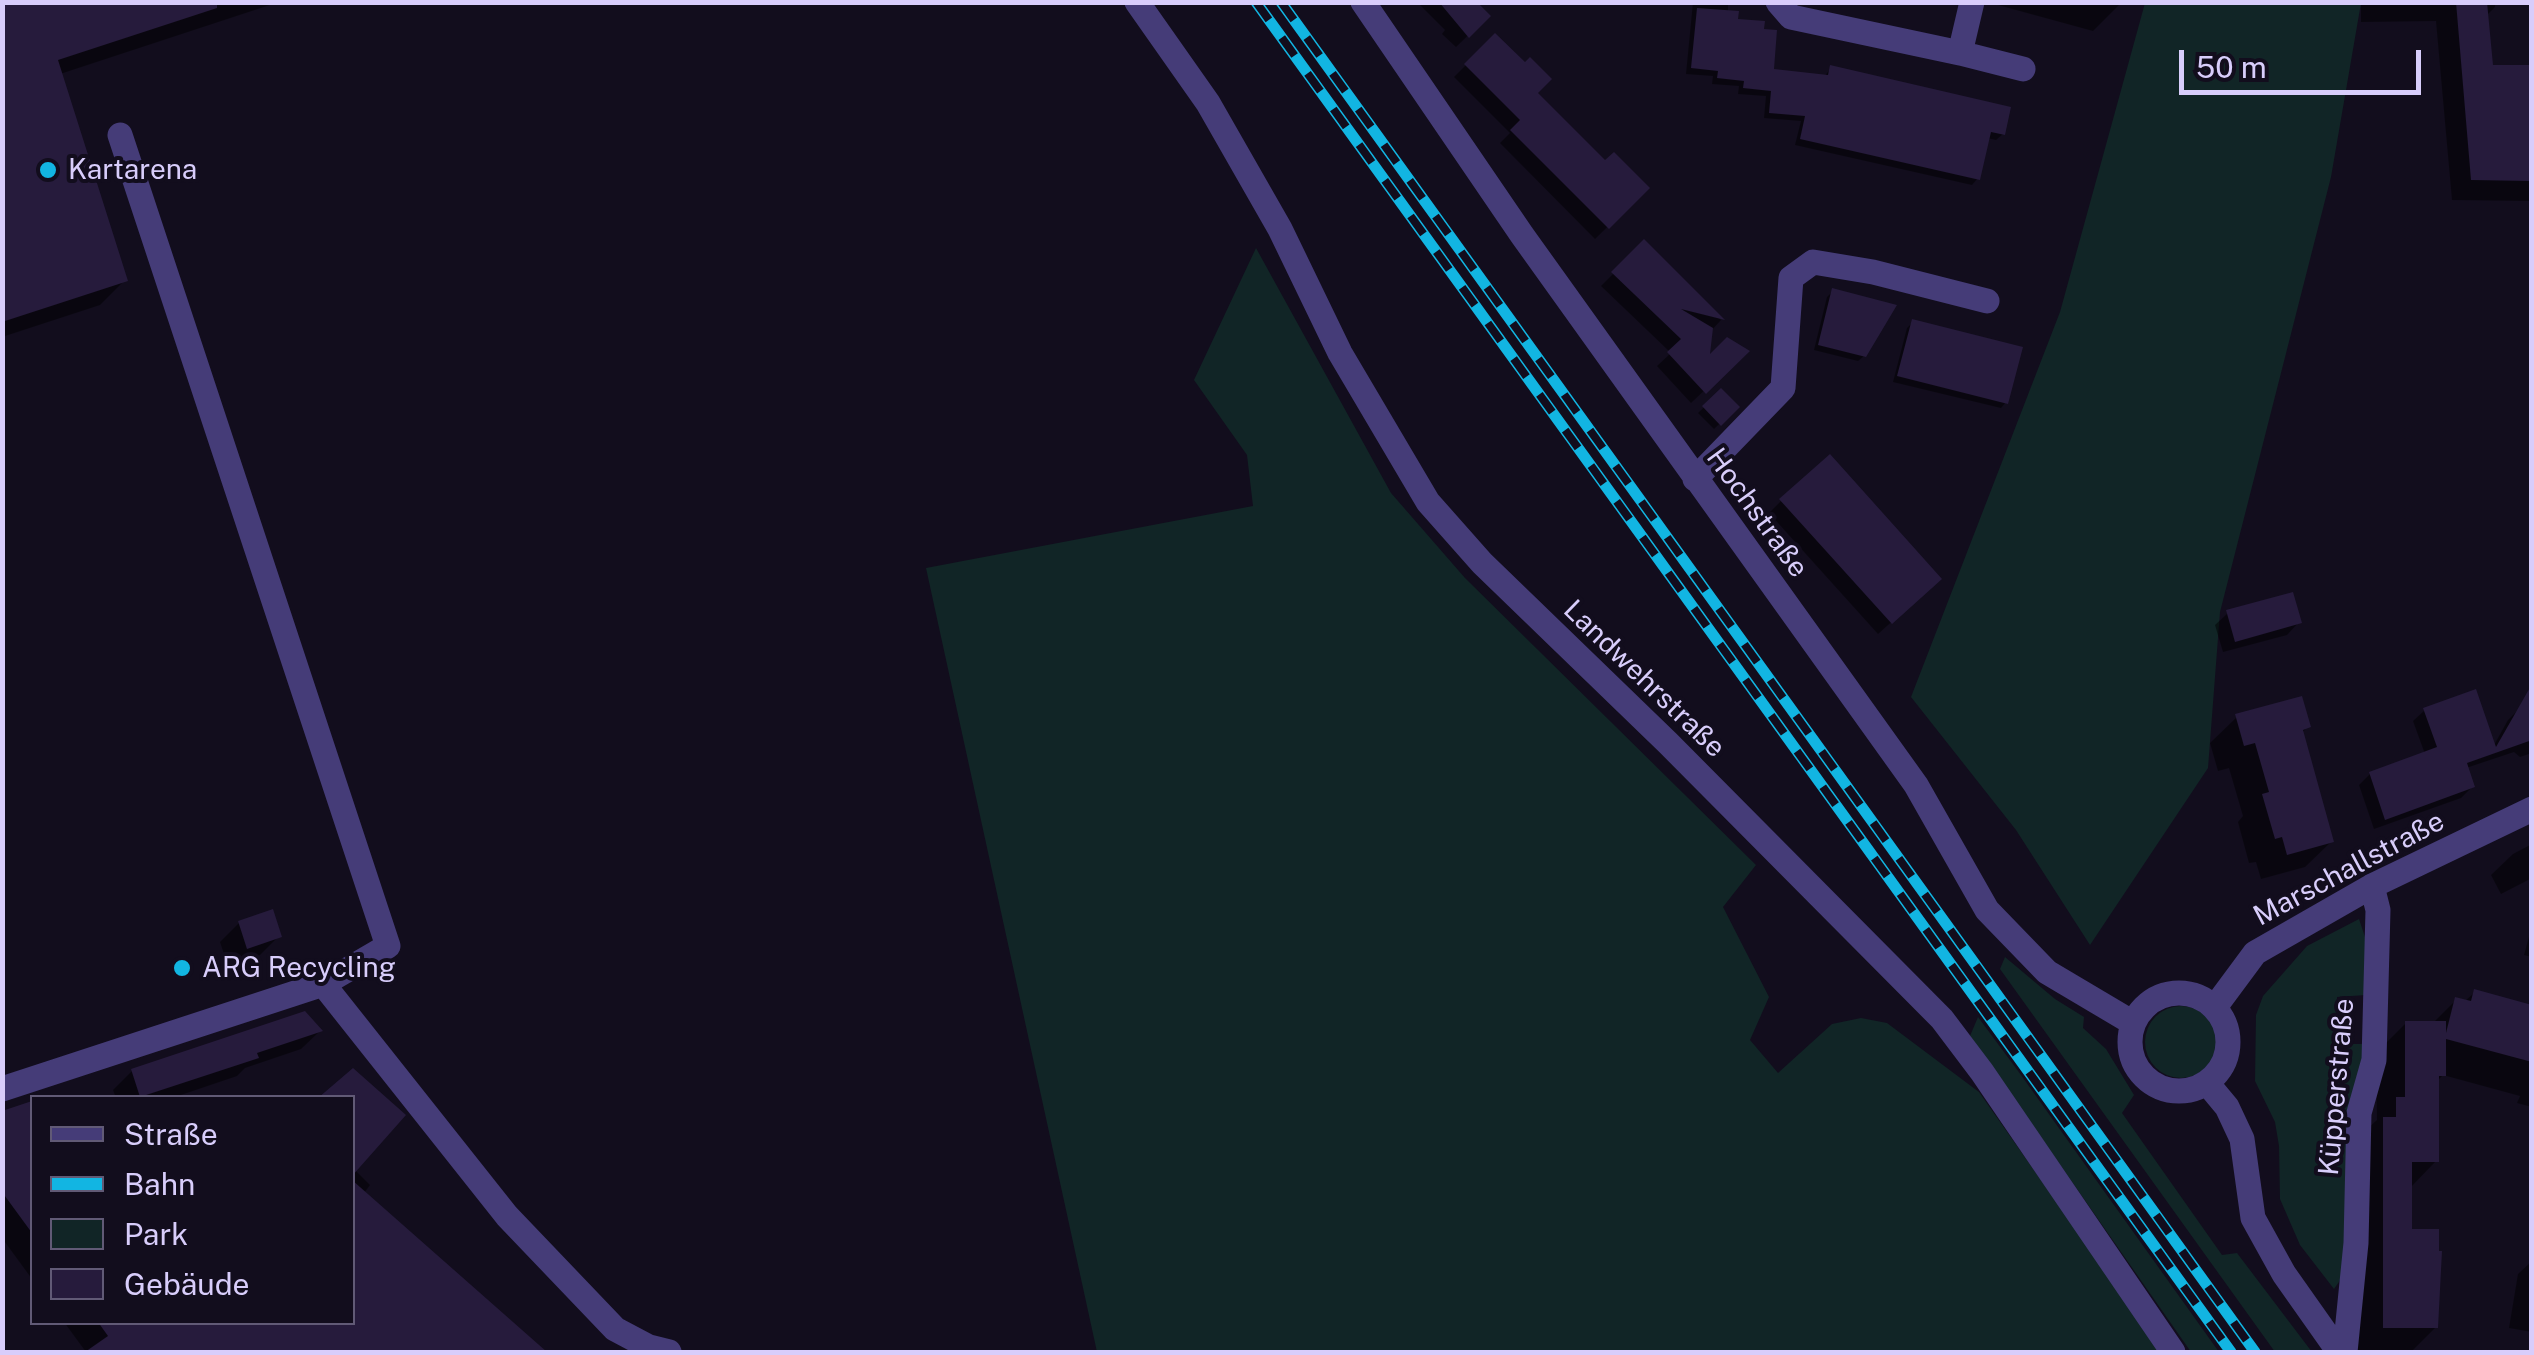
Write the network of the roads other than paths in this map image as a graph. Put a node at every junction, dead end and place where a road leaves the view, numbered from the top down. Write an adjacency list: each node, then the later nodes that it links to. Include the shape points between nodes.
1 (1137, 2): 18 (street, Landwehrstraße, via 1208,103 1383,431 1428,502 1942,1020)
2 (1363, 2): 9 (street, Hochstraße)
3 (1778, 2): 5 (street, via 1791,17)
4 (1972, 2): 5 (street)
5 (1960, 53): 6 (street)
6 (2023, 69)
7 (120, 134): 12 (street, via 388,946)
8 (1987, 301): 9 (street, via 1813,262 1791,278 1783,388)
9 (1696, 479): 14 (street, Hochstraße, via 1916,785 1987,910 2047,972)
10 (2532, 809): 11 (street, Marschallstraße)
11 (2372, 886): 13 (street, Marschallstraße, via 2255,953); 19 (street, Küpperstraße, via 2378,910 2374,1060 2360,1114 2356,1243)
12 (322, 984): 16 (street); 17 (street, via 507,1216 616,1328)
13 (2215, 1008): 14 (street, via 2180,992 2160,996); 15 (street, via 2229,1043 2225,1062)
14 (2133, 1023): 15 (street, via 2133,1061 2144,1077 2179,1092)
15 (2207, 1083): 19 (street, Küpperstraße, via 2242,1139 2253,1218 2284,1274)
16 (2, 1090)
17 (669, 1352)
18 (2173, 1352)
19 (2342, 1352)

